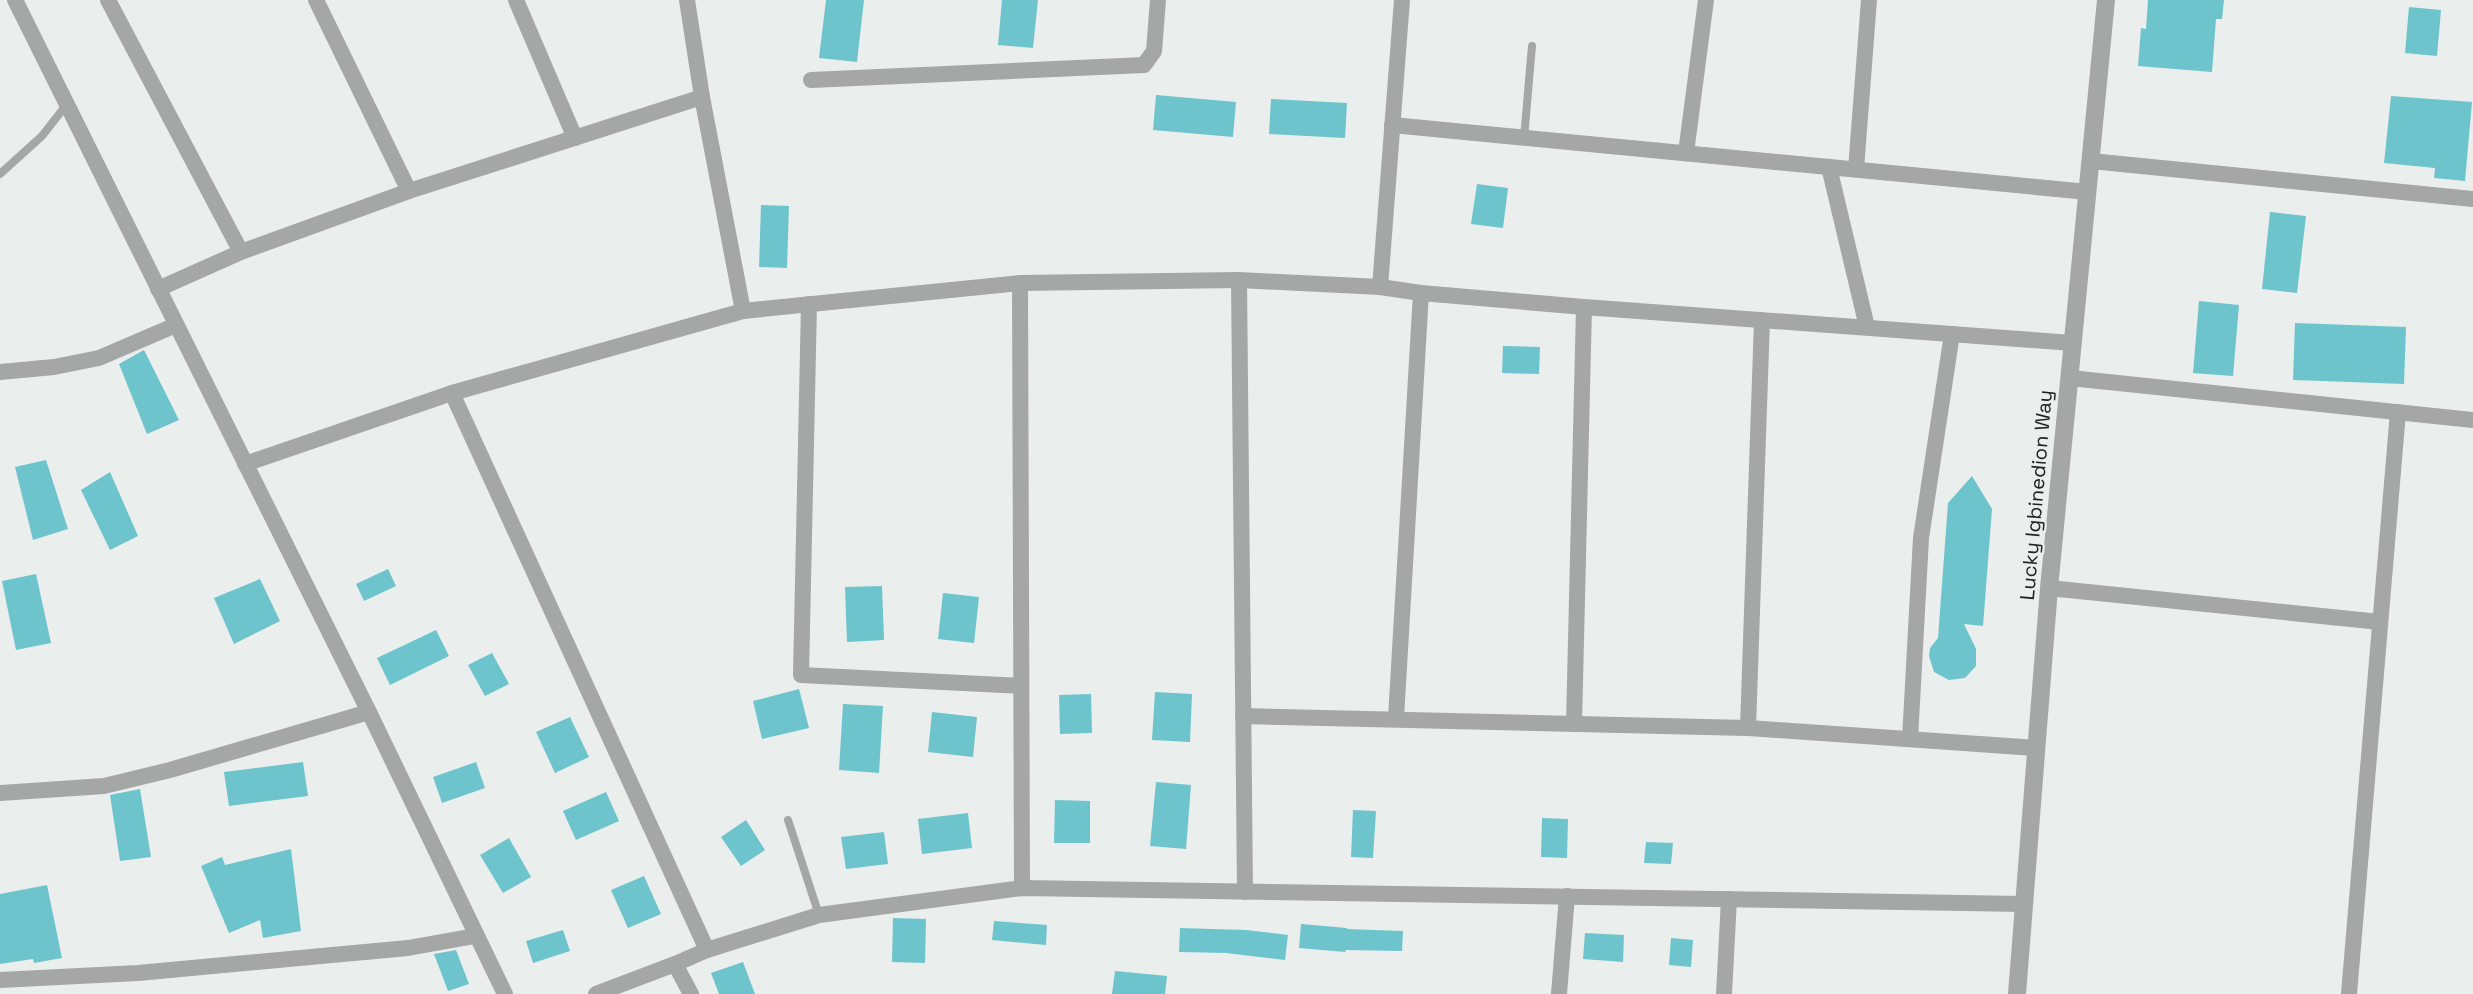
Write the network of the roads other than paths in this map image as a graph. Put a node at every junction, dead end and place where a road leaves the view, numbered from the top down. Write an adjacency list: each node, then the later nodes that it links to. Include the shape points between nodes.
1 (15, 0): 14 (street)
2 (108, 0): 26 (street)
3 (316, 0): 23 (street)
4 (516, 0): 16 (street)
5 (687, 0): 13 (street)
6 (1158, 0): 12 (street, via 1154,51 1144,65)
7 (1402, 0): 15 (street)
8 (1706, 0): 18 (street)
9 (1869, 0): 21 (street)
10 (2106, 0): 19 (street, Lucky Igbinedion Way)
11 (1532, 46): 17 (lane)
12 (811, 80)
13 (702, 97): 16 (street); 34 (street)
14 (66, 104): 22 (lane, via 42,135); 30 (street)
15 (1392, 125): 17 (street); 29 (street)
16 (575, 138): 23 (street)
17 (1524, 138): 18 (street)
18 (1686, 153): 20 (street)
19 (2091, 161): 24 (street, Lucky Igbinedion Way); 25 (street)
20 (1829, 167): 21 (street); 37 (street)
21 (1856, 170): 24 (street)
22 (0, 174)
23 (410, 190): 26 (street)
24 (2088, 192): 39 (street, Lucky Igbinedion Way)
25 (2473, 199)
26 (241, 252): 30 (street)
27 (1239, 280): 28 (street); 29 (street); 50 (street)
28 (1020, 283): 32 (street); 48 (street)
29 (1380, 286): 31 (street)
30 (158, 289): 36 (street)
31 (1421, 293): 33 (street); 51 (street)
32 (809, 304): 34 (street); 48 (street, via 801,675)
33 (1584, 307): 35 (street); 52 (street)
34 (743, 311): 42 (street)
35 (1762, 320): 37 (street); 53 (street)
36 (176, 325): 40 (street, via 99,357 54,368); 45 (street)
37 (1867, 327): 38 (street)
38 (1952, 334): 39 (street); 54 (street, via 1921,538)
39 (2073, 343): 41 (street, Lucky Igbinedion Way)
40 (0, 372)
41 (2070, 378): 43 (street); 46 (street, Lucky Igbinedion Way)
42 (452, 393): 45 (street); 65 (street)
43 (2398, 412): 44 (street); 47 (street)
44 (2473, 415)
45 (245, 464): 49 (street)
46 (2049, 588): 47 (street); 55 (street, Lucky Igbinedion Way)
47 (2380, 622): 74 (street)
48 (1021, 686): 58 (street)
49 (369, 712): 56 (street, via 104,786); 64 (street)
50 (1243, 716): 51 (street); 59 (street)
51 (1396, 718): 52 (street)
52 (1574, 724): 53 (street)
53 (1749, 728): 54 (street)
54 (1910, 739): 55 (street)
55 (2036, 748): 62 (street, Lucky Igbinedion Way)
56 (0, 793)
57 (788, 820): 63 (lane)
58 (1022, 888): 59 (street); 63 (street)
59 (1245, 892): 60 (street)
60 (1567, 897): 61 (street); 71 (street)
61 (1729, 899): 62 (street); 72 (street)
62 (2024, 903): 73 (street, Lucky Igbinedion Way)
63 (819, 915): 65 (street)
64 (475, 936): 67 (street, via 408,948 138,973); 68 (street)
65 (707, 950): 66 (street)
66 (675, 964): 69 (street); 70 (street)
67 (0, 980)
68 (505, 994)
69 (596, 994)
70 (691, 994)
71 (1558, 994)
72 (1724, 994)
73 (2017, 994)
74 (2349, 994)

